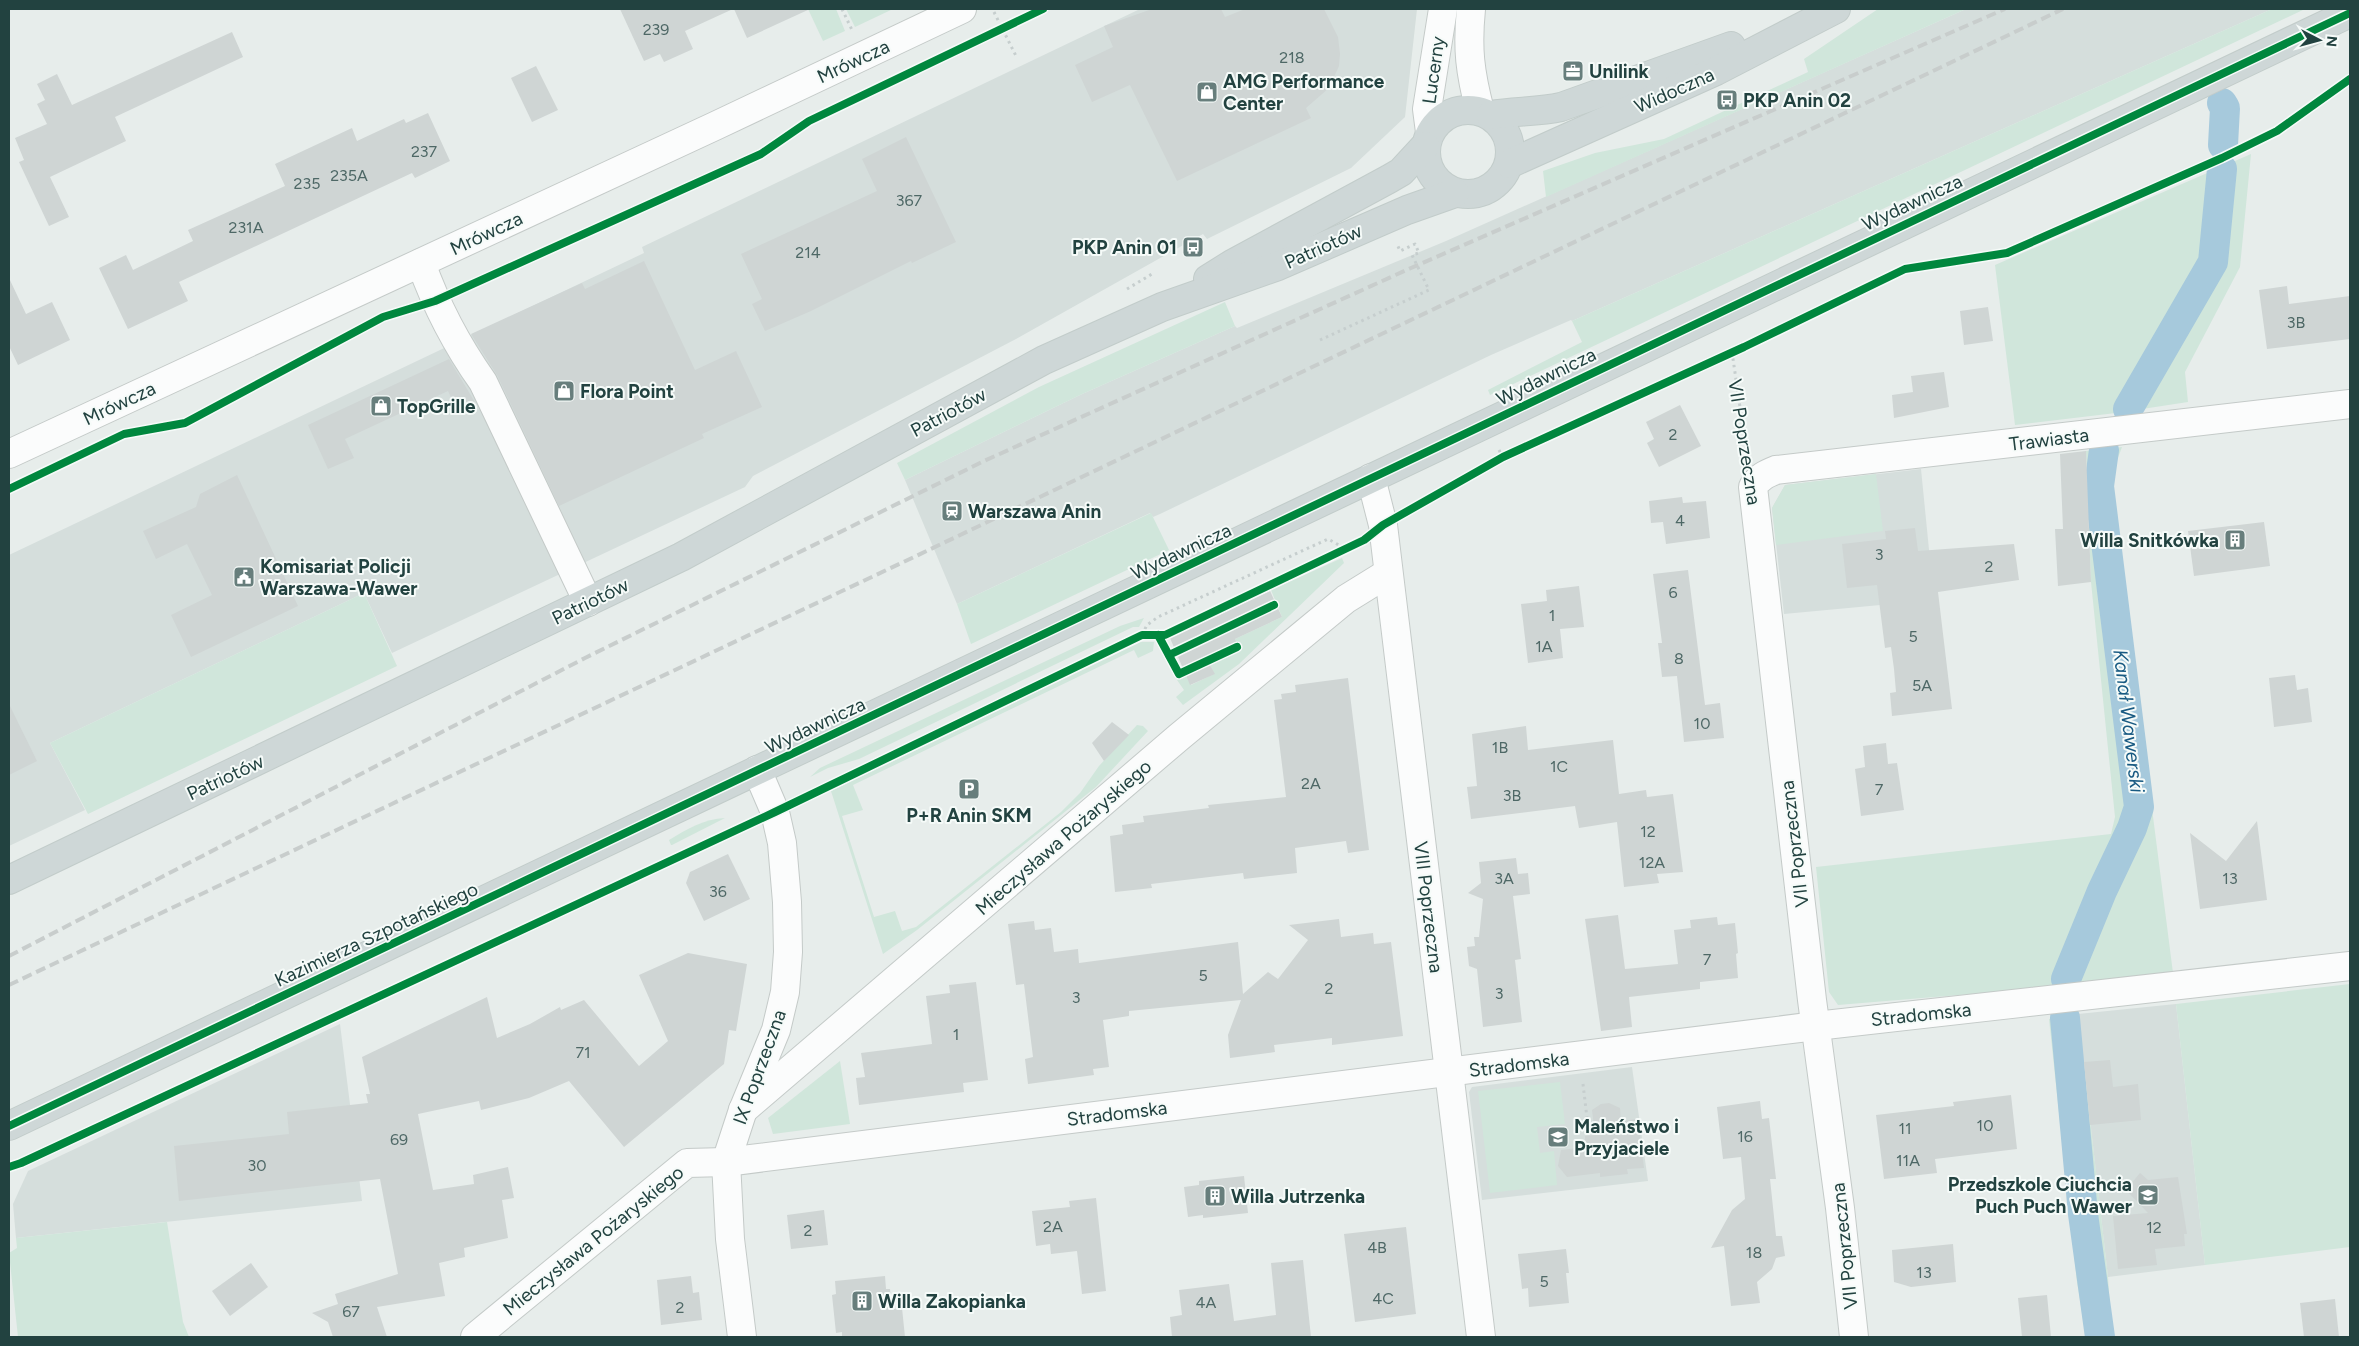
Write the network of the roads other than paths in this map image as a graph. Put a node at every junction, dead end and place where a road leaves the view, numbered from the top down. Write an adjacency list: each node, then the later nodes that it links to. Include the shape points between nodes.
1 (962, 9): 11 (street, Mrówcza)
2 (1831, 9): 7 (main road, Widoczna, via 1561,107 1543,111)
3 (1836, 9): 9 (main road, Widoczna, via 1716,71)
4 (2350, 13): 15 (main road, Wydawnicza)
5 (1441, 19): 6 (street); 8 (street, Lucerny, via 1427,109)
6 (1470, 20): 7 (street, Lucerny, via 1470,72)
7 (1485, 113): 8 (main road, via 1475,109 1457,110 1441,118); 9 (main road, via 1501,124 1508,136)
8 (1428, 139): 10 (main road, via 1428,166 1438,182); 12 (main road, Patriotów, via 1401,172 1232,264)
9 (1509, 164): 10 (main road, via 1501,179 1488,190 1472,194)
10 (1455, 193): 12 (main road, Patriotów, via 1407,210 1278,266)
11 (421, 263): 14 (street, Mrówcza); 18 (street, via 438,309 462,353 483,382)
12 (1162, 307): 18 (main road, Patriotów, via 1044,360 681,558)
13 (2350, 404): 16 (street, Trawiasta, via 1776,470 1765,474)
14 (9, 454)
15 (1371, 478): 17 (street, VIII Poprzeczna, via 1383,525); 19 (main road, Wydawnicza)
16 (1753, 487): 22 (street, VII Poprzeczna)
17 (1388, 573): 23 (street, VIII Poprzeczna); 24 (street, Mieczysława Pożaryskiego, via 1346,599 1187,730)
18 (588, 602): 20 (main road, Patriotów)
19 (757, 770): 24 (street, IX Poprzeczna, via 775,812 782,843 788,952 785,992 776,1030); 25 (main road, Kazimierza Szpotańskiego)
20 (9, 880)
21 (2350, 966): 22 (street, Stradomska)
22 (1816, 1026): 23 (street, Stradomska); 31 (street, VII Poprzeczna)
23 (1449, 1072): 26 (street, Stradomska); 30 (street, VIII Poprzeczna)
24 (743, 1110): 26 (street, IX Poprzeczna)
25 (9, 1126)
26 (726, 1162): 27 (street, Stradomska); 29 (street, IX Poprzeczna, via 730,1239)
27 (687, 1163): 28 (street, Mieczysława Pożaryskiego)
28 (475, 1337)
29 (742, 1337)
30 (1481, 1337)
31 (1854, 1337)

